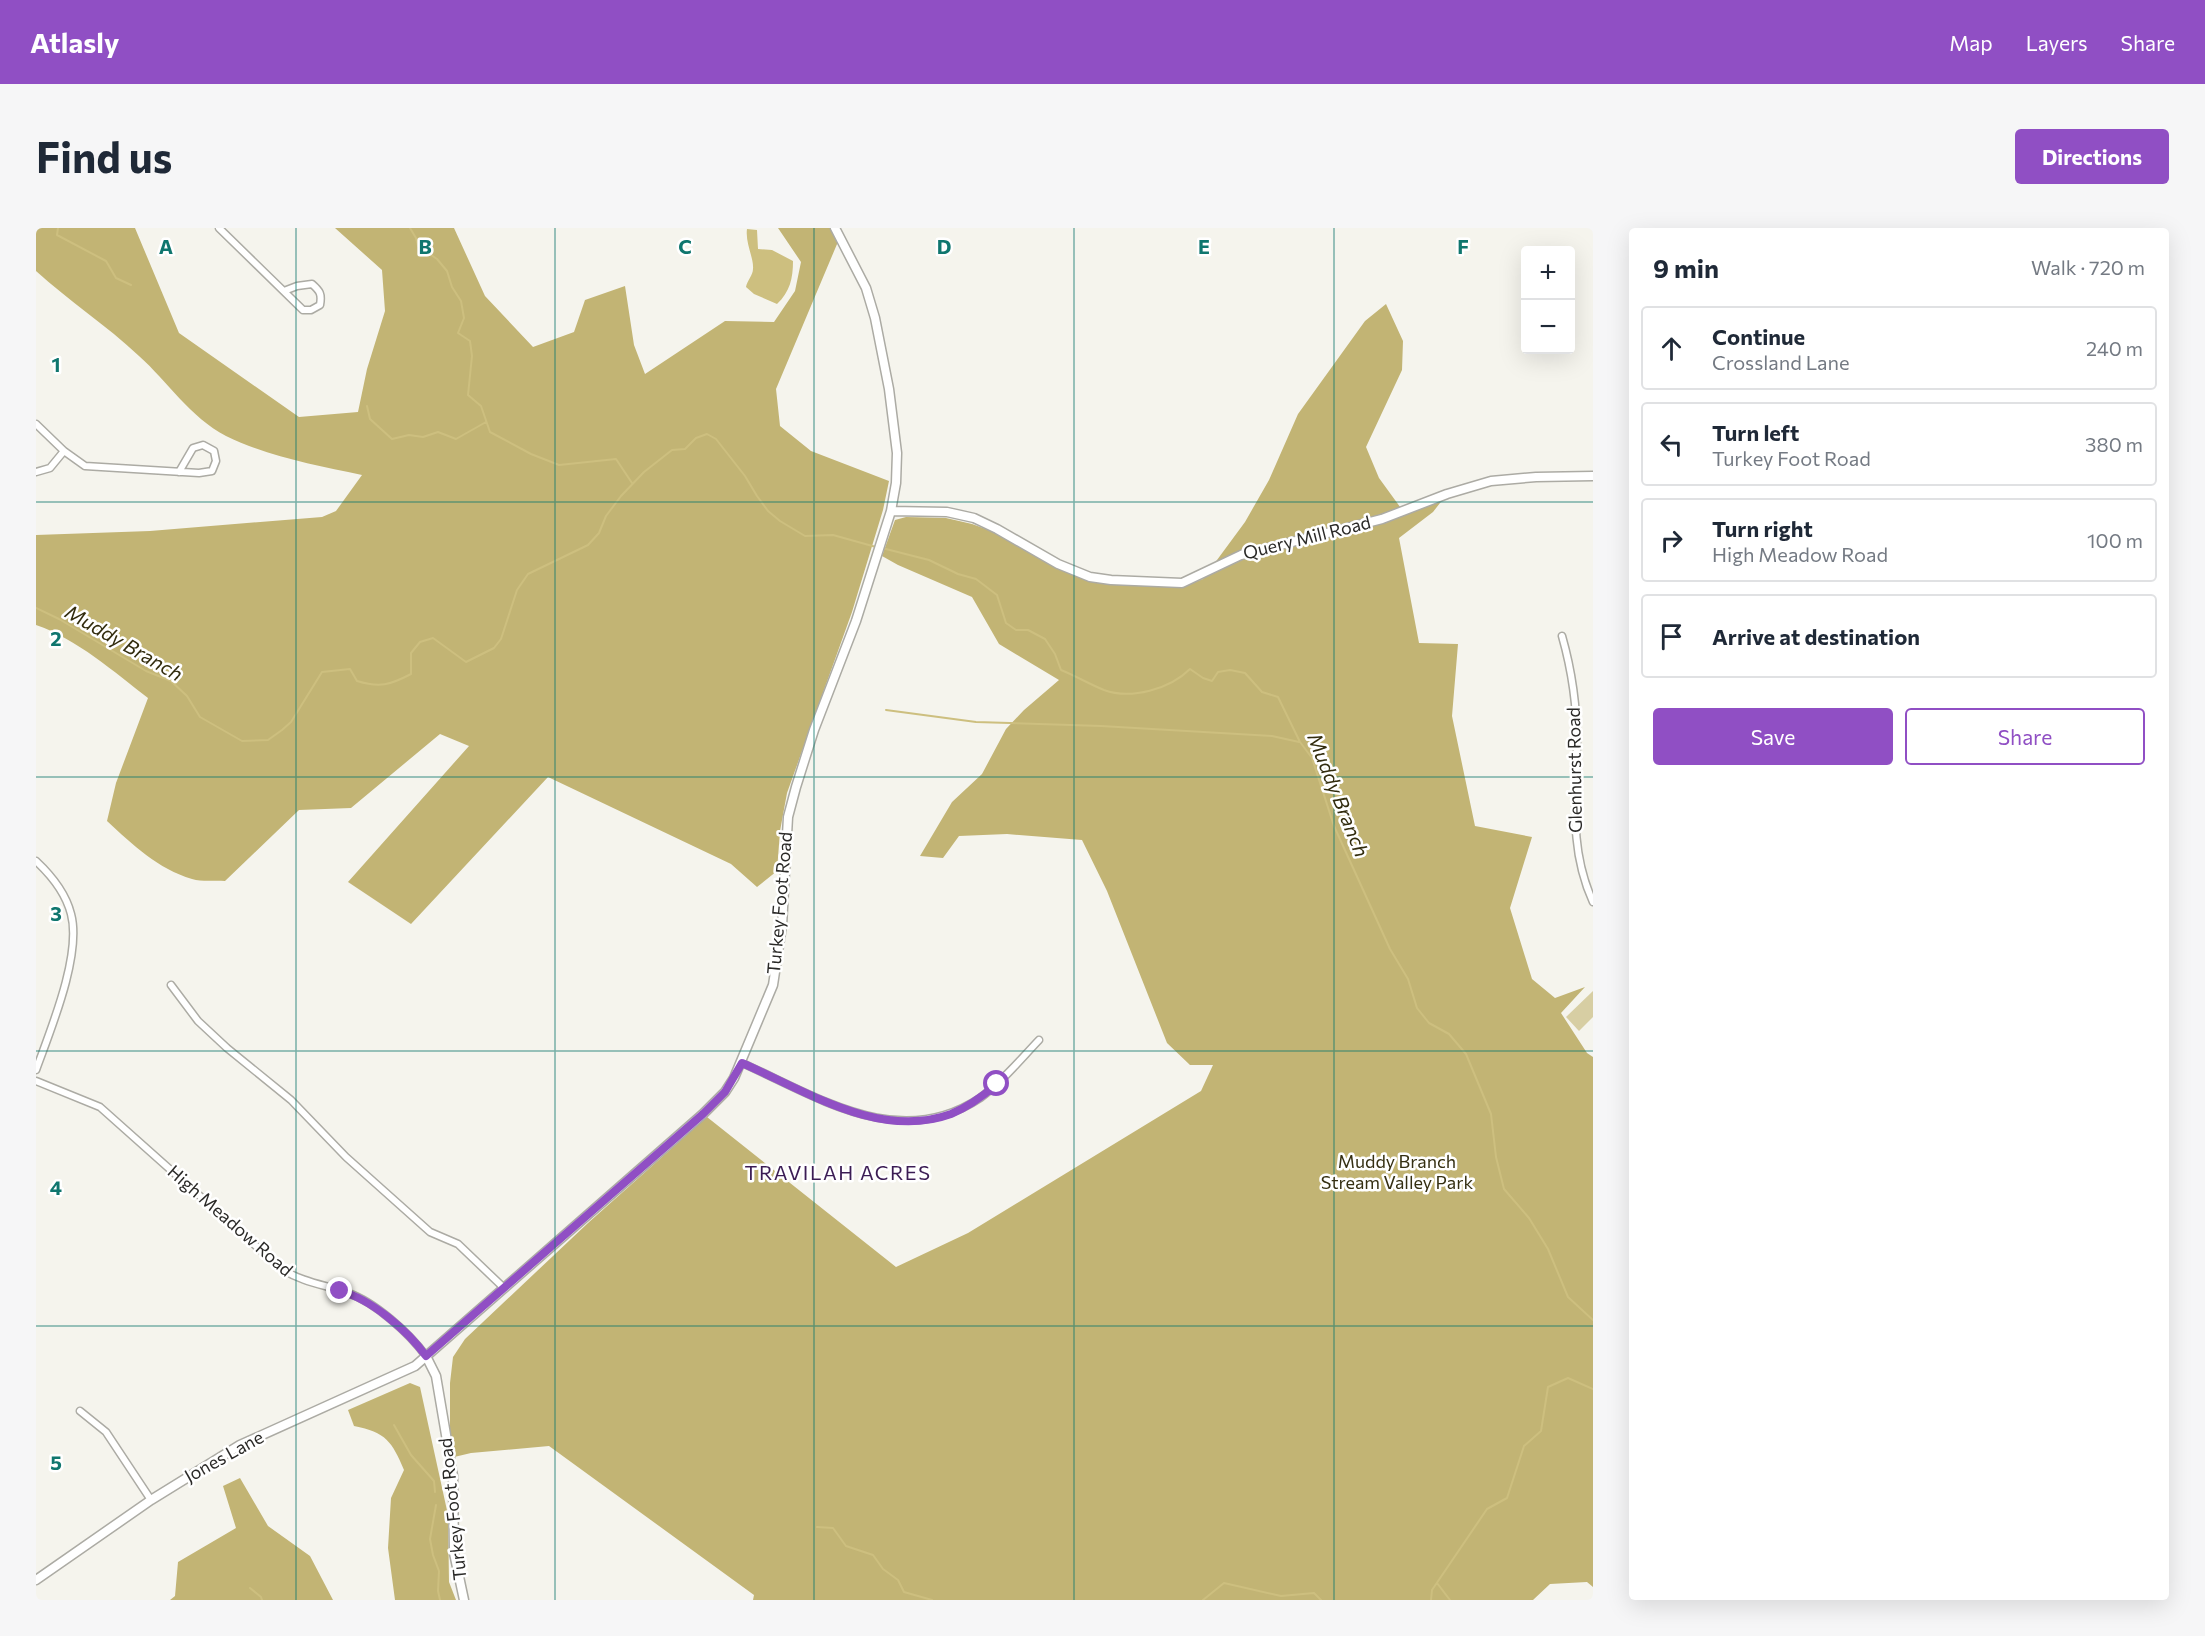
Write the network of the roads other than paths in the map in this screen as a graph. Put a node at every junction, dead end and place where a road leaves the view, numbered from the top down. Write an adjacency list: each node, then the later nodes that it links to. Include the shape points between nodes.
1 (219, 228): 3 (street)
2 (835, 228): 9 (street, Turkey Foot Road, via 866,288 877,328 897,453)
3 (284, 291): 3 (street, via 303,310 320,305 320,290 312,284)
4 (36, 424): 5 (street)
5 (64, 451): 6 (street, via 50,468); 7 (street, via 85,466)
6 (36, 472)
7 (179, 472): 7 (street, via 212,471 214,451 203,446 193,448)
8 (1593, 476): 9 (street, Query Mill Road, via 1491,481 1382,519 1241,555 1182,583 1090,577 974,518 947,512)
9 (891, 511): 15 (street, Turkey Foot Road, via 796,787 788,817 776,969)
10 (1562, 636): 12 (street, Glenhurst Road, via 1576,719 1576,842)
11 (36, 861): 16 (street, via 64,894 72,915 73,937 62,994)
12 (1593, 902)
13 (171, 985): 18 (street, via 198,1021 291,1100 363,1173 430,1232 458,1244)
14 (1039, 1040): 15 (street, via 980,1097 948,1114 909,1122 846,1110)
15 (742, 1063): 18 (street, Turkey Foot Road, via 725,1092 703,1114)
16 (36, 1070)
17 (36, 1081): 19 (street, High Meadow Road, via 100,1107 283,1270 299,1280 350,1293 370,1303)
18 (504, 1288): 19 (street, Turkey Foot Road)
19 (426, 1356): 21 (street, Jones Lane, via 405,1371 240,1445); 23 (street, Turkey Foot Road, via 436,1376 453,1476 454,1553)
20 (80, 1411): 21 (street, via 106,1432)
21 (151, 1500): 22 (street, Jones Lane)
22 (36, 1580)
23 (464, 1600)

